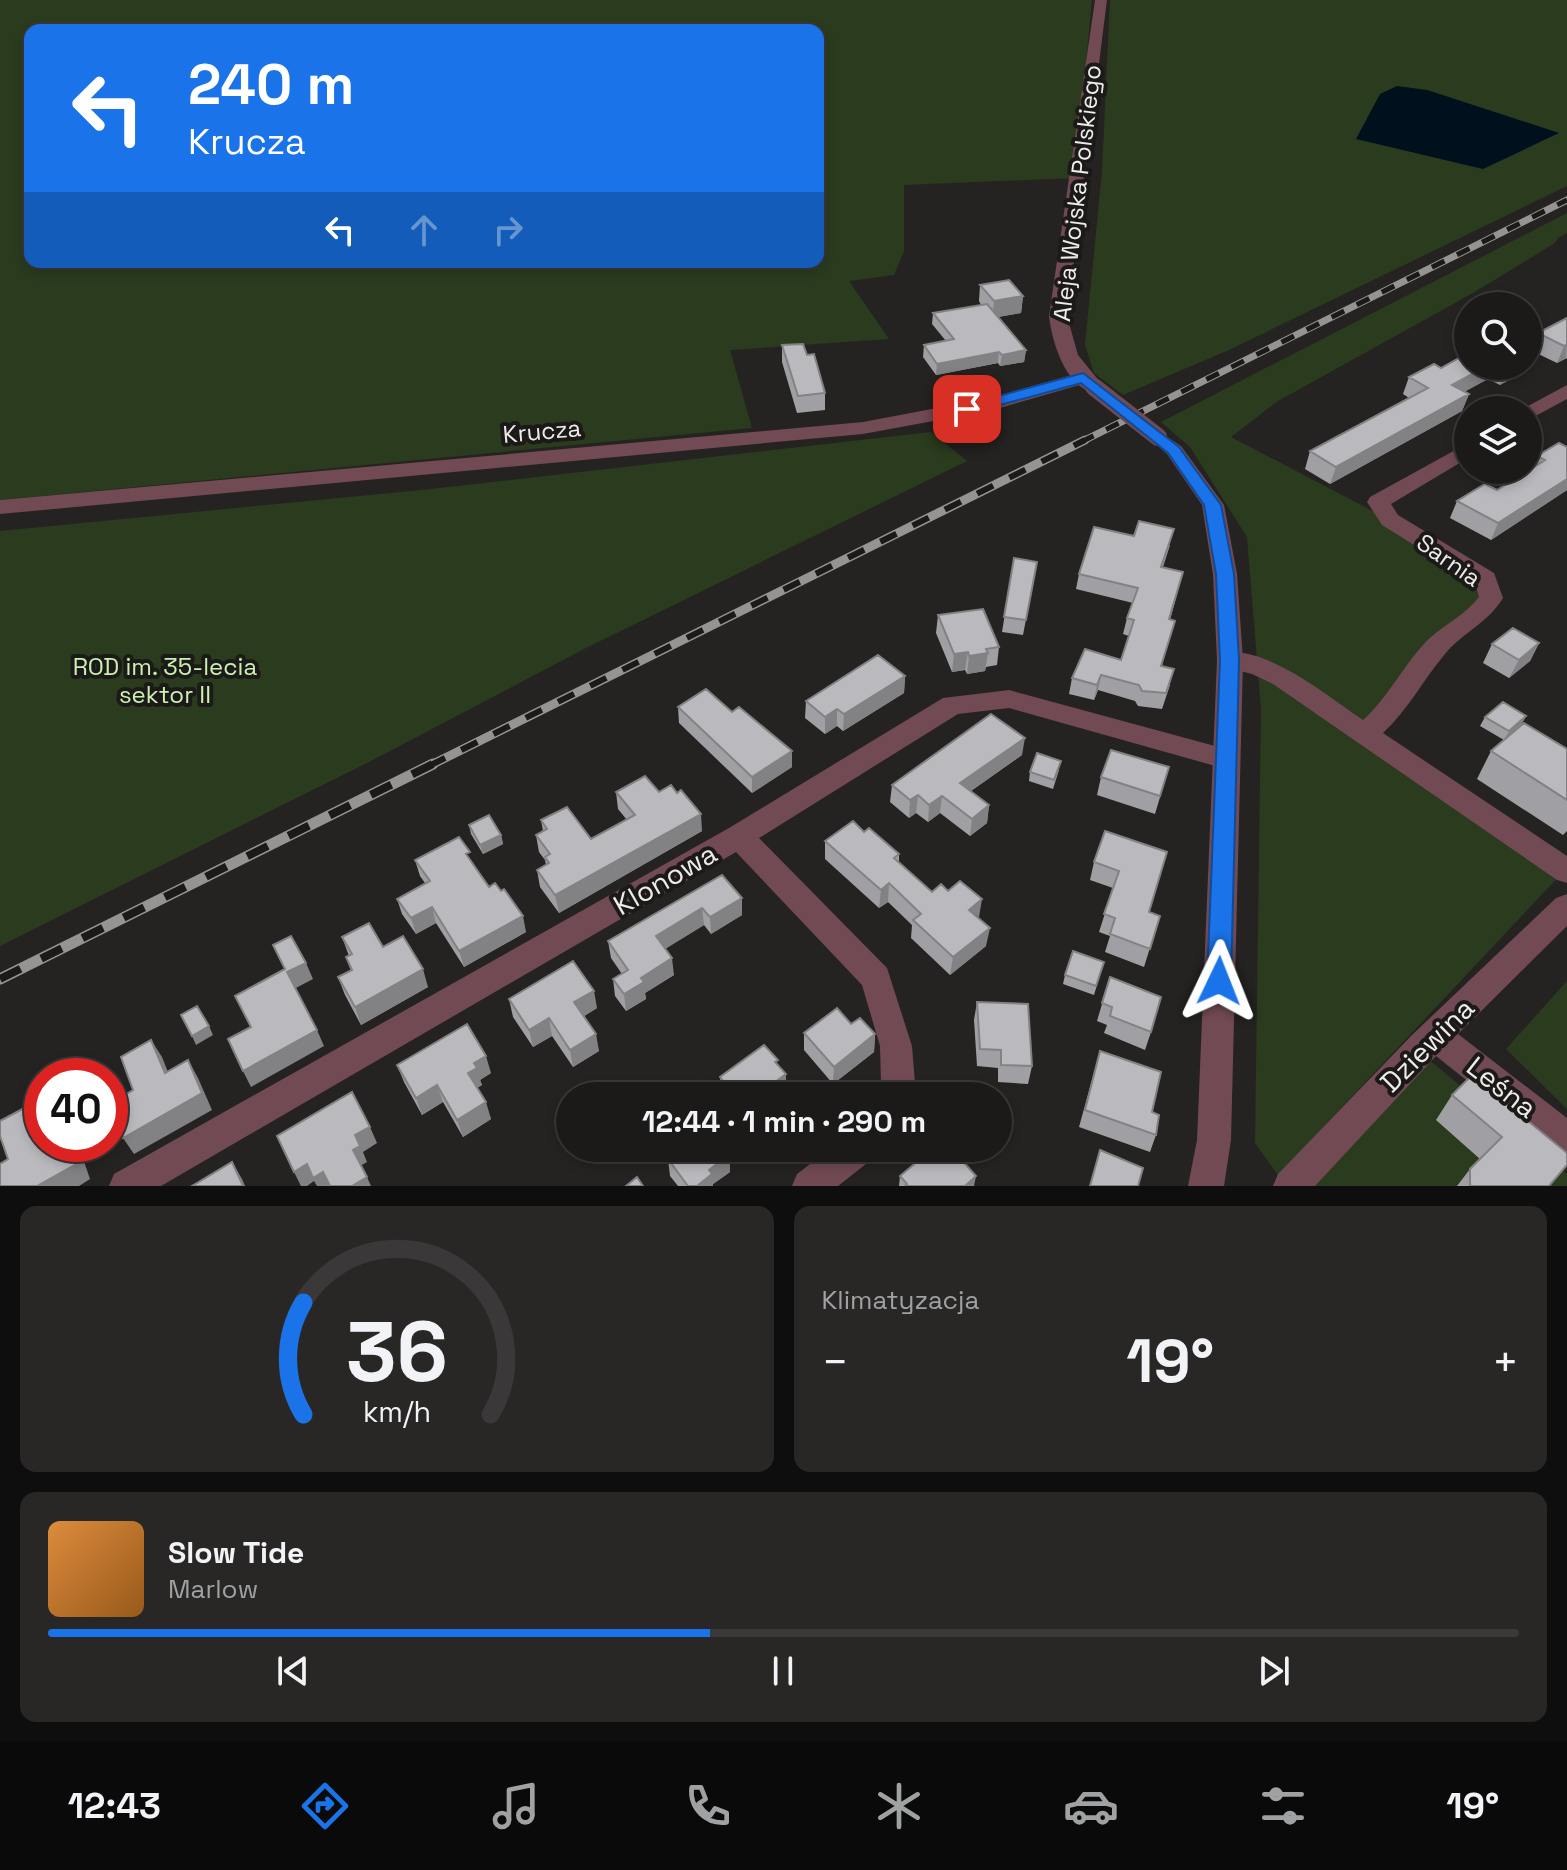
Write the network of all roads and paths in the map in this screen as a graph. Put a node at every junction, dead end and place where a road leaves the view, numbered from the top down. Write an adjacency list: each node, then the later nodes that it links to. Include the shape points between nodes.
1 (1101, 0): 2 (street, Aleja Wojska Polskiego, via 1058,316 1067,358)
2 (1089, 382): 6 (street, Krucza, via 863,428); 7 (street, Aleja Wojska Polskiego, bridge, via 1174,450 1213,505 1225,574)
3 (1567, 391): 4 (street)
4 (1542, 406)
5 (1454, 457): 8 (street, Sarnia, via 1378,502 1390,520 1486,579 1491,598 1438,645 1391,710)
6 (0, 507)
7 (1230, 660): 8 (street, via 1268,670); 9 (street, Aleja Wojska Polskiego)
8 (1365, 734): 11 (street)
9 (1226, 759): 10 (street, Klonowa, via 1009,699 952,705); 19 (street, Aleja Wojska Polskiego, via 1214,1140)
10 (739, 836): 14 (street, via 876,978 896,1046); 17 (street, Klonowa)
11 (1567, 871)
12 (1567, 907): 13 (street, Dziewina)
13 (1436, 1036): 15 (street, Leśna); 20 (street, Dziewina)
14 (898, 1082)
15 (1567, 1139)
16 (841, 1162): 18 (street)
17 (127, 1186)
18 (810, 1186)
19 (1206, 1186)
20 (1291, 1186)

